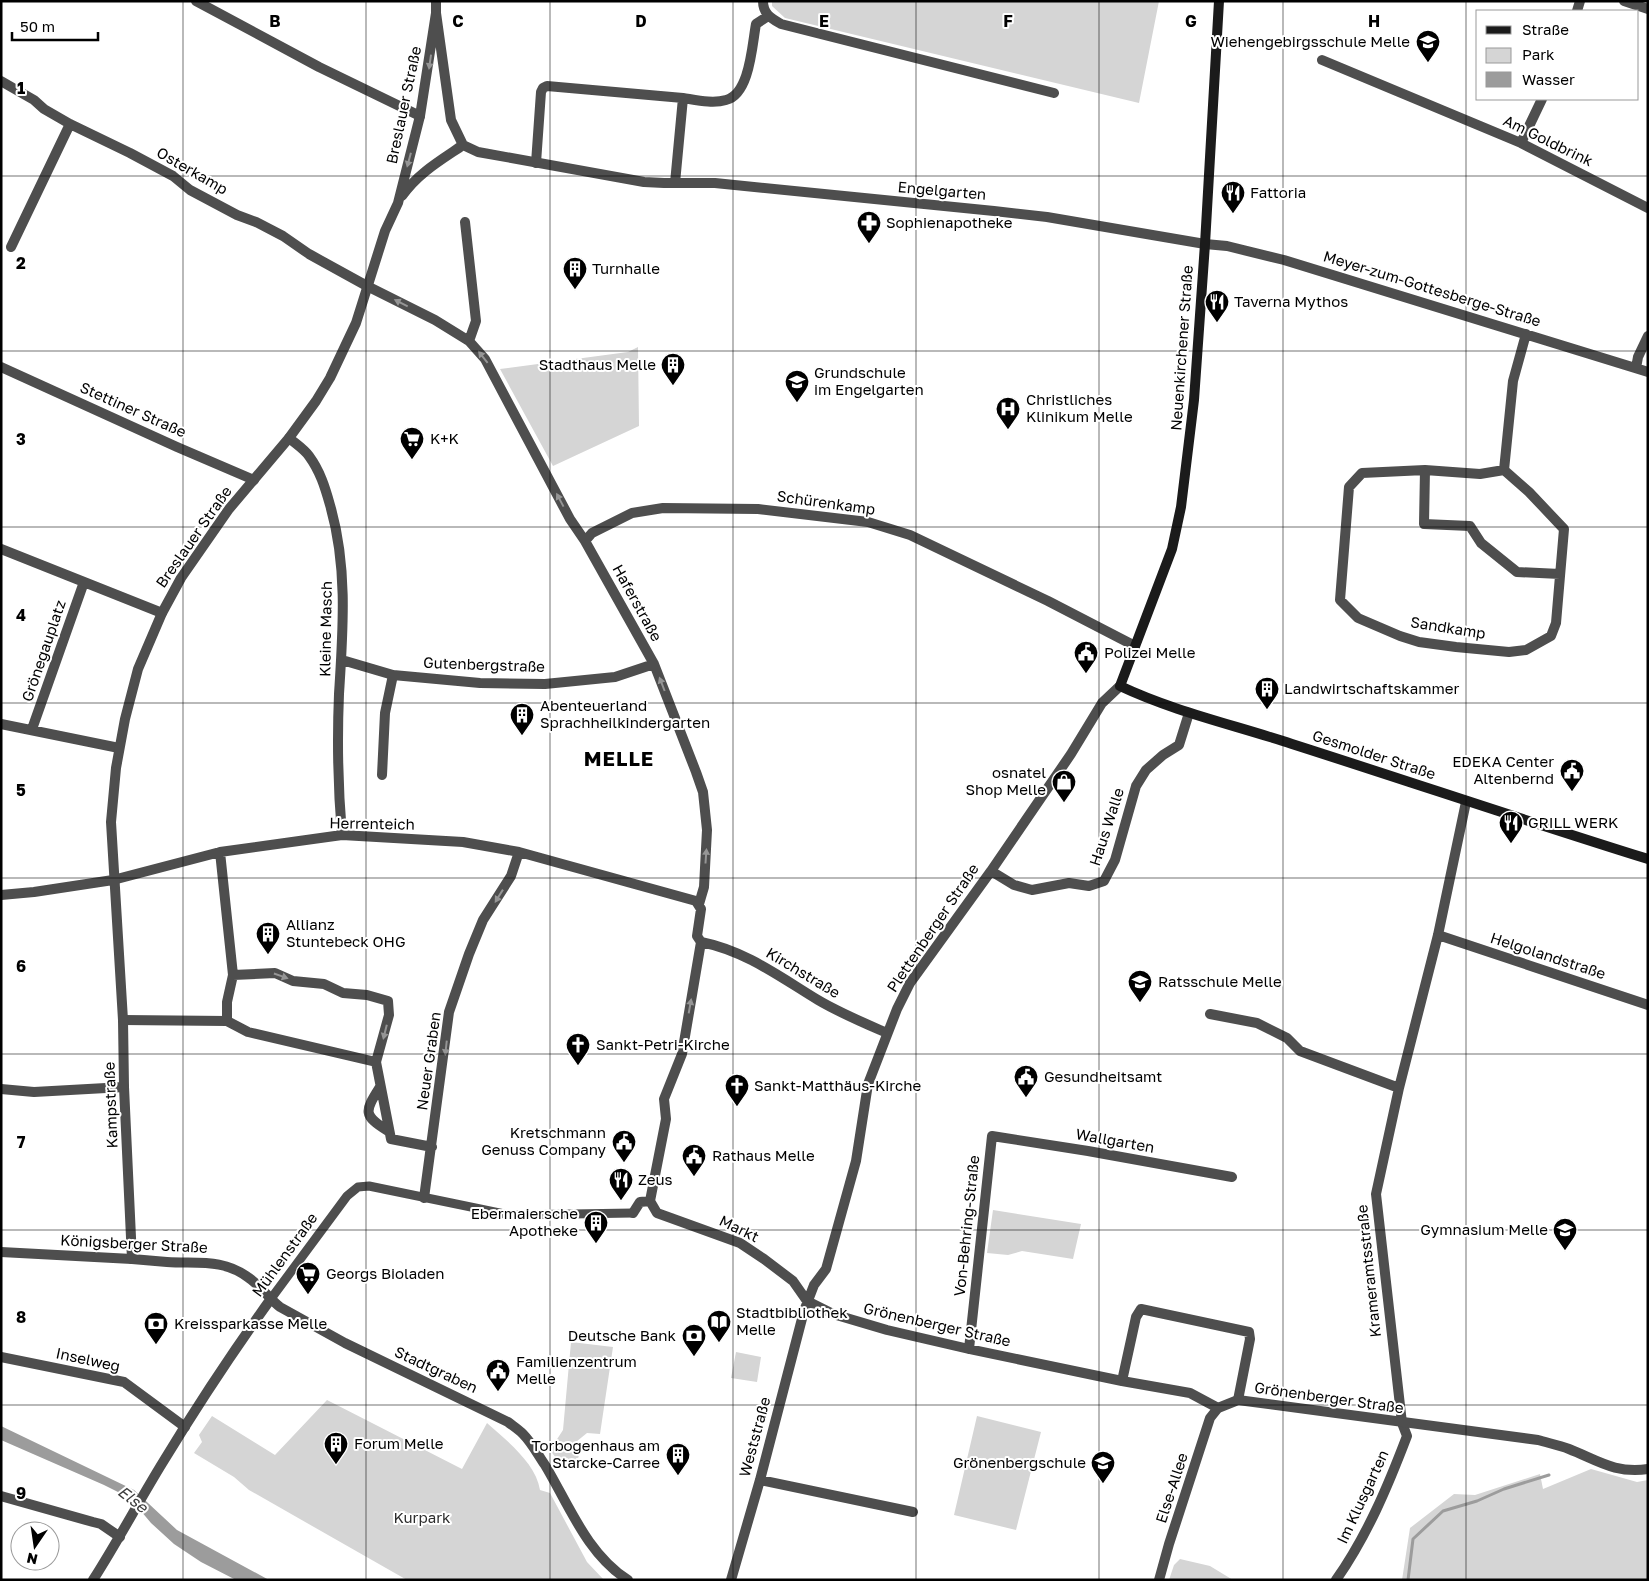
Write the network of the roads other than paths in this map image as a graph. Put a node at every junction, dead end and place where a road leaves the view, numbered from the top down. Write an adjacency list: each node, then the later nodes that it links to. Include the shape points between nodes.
1 (196, 1): 14 (street, via 319,67)
2 (436, 1): 7 (street)
3 (763, 1): 8 (street)
4 (1219, 1): 23 (main road, Neuenkirchener Straße)
5 (1624, 1): 6 (street)
6 (1648, 9)
7 (436, 14): 14 (street, Breslauer Straße, one-way to 14); 17 (street, via 451,120)
8 (768, 16): 11 (street, via 781,24); 12 (street, via 756,24 745,80 738,93 726,100)
9 (1322, 60): 16 (street, Am Goldbrink)
10 (1, 81): 15 (street, Osterkamp)
11 (1054, 93)
12 (683, 98): 18 (street, via 547,86 541,92); 19 (street)
13 (1542, 100): 16 (street)
14 (420, 116): 20 (street, Breslauer Straße, one-way to 20)
15 (70, 124): 24 (street); 25 (street, Osterkamp, via 173,176 190,190 237,215 283,236)
16 (1522, 143): 21 (street, Am Goldbrink)
17 (463, 145): 18 (street, Engelgarten, via 478,152); 20 (street, Breslauer Straße, via 428,168 409,186)
18 (536, 164): 19 (street, Engelgarten, via 644,182)
19 (675, 183): 23 (street, Engelgarten, via 715,183 1047,217)
20 (398, 203): 25 (street, Breslauer Straße)
21 (1648, 208)
22 (464, 222): 28 (street, via 476,321)
23 (1205, 244): 26 (street, Meyer-zum-Gottesberge-Straße, via 1228,246 1284,260); 41 (main road, Neuenkirchener Straße, via 1192,426 1181,507 1172,549)
24 (11, 247)
25 (367, 286): 28 (street, Haferstraße, one-way to 25, via 435,320); 32 (street, Breslauer Straße, via 356,323 330,378)
26 (1526, 334): 30 (street, Meyer-zum-Gottesberge-Straße); 34 (street, via 1513,381)
27 (1648, 336): 30 (street)
28 (470, 342): 36 (street, Haferstraße, one-way to 28, via 570,519 485,359)
29 (1, 367): 35 (street, Stettiner Straße)
30 (1636, 368): 31 (street, Meyer-zum-Gottesberge-Straße)
31 (1648, 372)
32 (289, 438): 35 (street, Breslauer Straße); 42 (street, Kleine Masch, via 308,455 320,474 336,525 343,575)
33 (1425, 470): 34 (street, Sandkamp, via 1480,474); 38 (street, via 1424,524 1470,526 1481,543 1517,572); 38 (street, Sandkamp, via 1362,473 1349,487 1340,600 1358,618 1419,642 1509,652 1526,650 1551,636 1556,623)
34 (1504, 470): 38 (street, Sandkamp, via 1564,529)
35 (254, 480): 40 (street, Breslauer Straße, via 192,561)
36 (585, 541): 41 (street, Schürenkamp, via 592,533 632,513 663,508 758,509 868,522 910,535); 43 (street, Haferstraße)
37 (1, 549): 39 (street)
38 (1560, 574)
39 (84, 582): 40 (street); 48 (street, Grönegauplatz)
40 (162, 612): 49 (street, Breslauer Straße, via 138,669)
41 (1135, 646): 45 (main road, Neuenkirchener Straße)
42 (342, 660): 44 (street, Gutenbergstraße); 52 (street, Kleine Masch, via 338,794)
43 (654, 664): 44 (street, Gutenbergstraße, via 615,677 545,684 480,683); 59 (street, Haferstraße, one-way to 43, via 704,887 707,830 702,792)
44 (393, 675): 50 (street, via 384,713)
45 (1120, 686): 46 (main road, Gesmolder Straße); 56 (street, Plettenberger Straße, via 1102,703)
46 (1190, 713): 51 (main road, Gesmolder Straße); 56 (street, Haus Walle, via 1178,745 1146,770 1136,786 1117,852 1104,881 1089,886 1069,883 1032,890 1014,885)
47 (1, 724): 48 (street)
48 (32, 729): 49 (street)
49 (119, 748): 57 (street, Breslauer Straße, via 110,822)
50 (382, 775)
51 (1466, 802): 55 (main road, Gesmolder Straße); 60 (street, Krameramtsstraße)
52 (342, 835): 53 (street, Herrenteich); 54 (street, Herrenteich, via 462,842)
53 (220, 852): 57 (street, Herrenteich); 63 (street)
54 (519, 852): 59 (street, Herrenteich, via 685,897); 76 (street, Neuer Graben, one-way to 76, via 511,876 483,920 449,1012)
55 (1648, 859)
56 (991, 871): 68 (street, Plettenberger Straße, via 910,984)
57 (113, 880): 58 (street, Herrenteich); 62 (street, Breslauer Straße)
58 (1, 894)
59 (699, 904): 61 (street, via 696,936)
60 (1438, 935): 64 (street, Helgolandstraße); 72 (street, Krameramtsstraße)
61 (701, 942): 68 (street, Kirchstraße, via 750,958 838,1012); 79 (street, one-way to 61, via 666,1119 664,1099 682,1054)
62 (119, 950): 66 (street, Kampstraße)
63 (233, 975): 67 (street); 69 (street, one-way to 69, via 275,974 293,981 324,984 343,993 388,1001 387,1024)
64 (1648, 1005)
65 (1210, 1014): 72 (street, via 1257,1023 1287,1038 1300,1051)
66 (123, 1020): 67 (street); 70 (street, Kampstraße)
67 (227, 1021): 69 (street, via 248,1032)
68 (887, 1033): 84 (street, Plettenberger Straße, via 868,1084 856,1161 826,1269)
69 (376, 1062): 71 (street)
70 (124, 1087): 73 (street, via 34,1092); 82 (street, Kampstraße)
71 (380, 1087): 74 (street); 74 (street, via 369,1105 369,1113 372,1122)
72 (1398, 1088): 91 (street, Krameramtsstraße, via 1376,1194)
73 (1, 1089)
74 (388, 1131): 76 (street, via 391,1139)
75 (992, 1136): 77 (street, Wallgarten); 86 (street, Von-Behring-Straße)
76 (432, 1147): 78 (street, Neuer Graben)
77 (1232, 1177)
78 (424, 1198): 80 (street, Mühlenstraße, via 510,1215); 83 (street, Mühlenstraße, via 369,1186 358,1187 347,1196)
79 (650, 1201): 80 (street, via 640,1202); 84 (street, Markt, via 656,1213 740,1243 764,1258 792,1281)
80 (633, 1213)
81 (1, 1252): 82 (street, Königsberger Straße)
82 (132, 1258): 83 (street, Königsberger Straße, via 219,1264 250,1279)
83 (270, 1300): 85 (street, Königsberger Straße); 92 (street, Mühlenstraße, via 216,1376)
84 (807, 1301): 86 (street, Grönenberger Straße, via 842,1317); 94 (street, Weststraße)
85 (280, 1308): 99 (street, Stadtgraben, via 345,1344 508,1422 535,1449 599,1554)
86 (970, 1349): 88 (street, Grönenberger Straße)
87 (1, 1357): 92 (street, Inselweg, via 124,1382)
88 (1122, 1381): 89 (street, via 1136,1317 1141,1309 1249,1332); 90 (street, Grönenberger Straße, via 1190,1393)
89 (1238, 1400): 90 (street, Grönenberger Straße); 91 (street, Grönenberger Straße)
90 (1218, 1408): 101 (street, Else-Allee, via 1210,1418)
91 (1402, 1423): 93 (street, Grönenberger Straße, via 1538,1440 1613,1468 1628,1471); 102 (street, Im Klusgarten, via 1407,1436 1390,1480 1352,1558)
92 (185, 1427): 97 (street, Mühlenstraße)
93 (1648, 1469)
94 (760, 1480): 96 (street); 100 (street, Weststraße)
95 (1, 1496): 97 (street, via 101,1524)
96 (913, 1512)
97 (120, 1537): 98 (street, Mühlenstraße)
98 (93, 1580)
99 (628, 1580)
100 (731, 1580)
101 (1159, 1580)
102 (1336, 1580)

